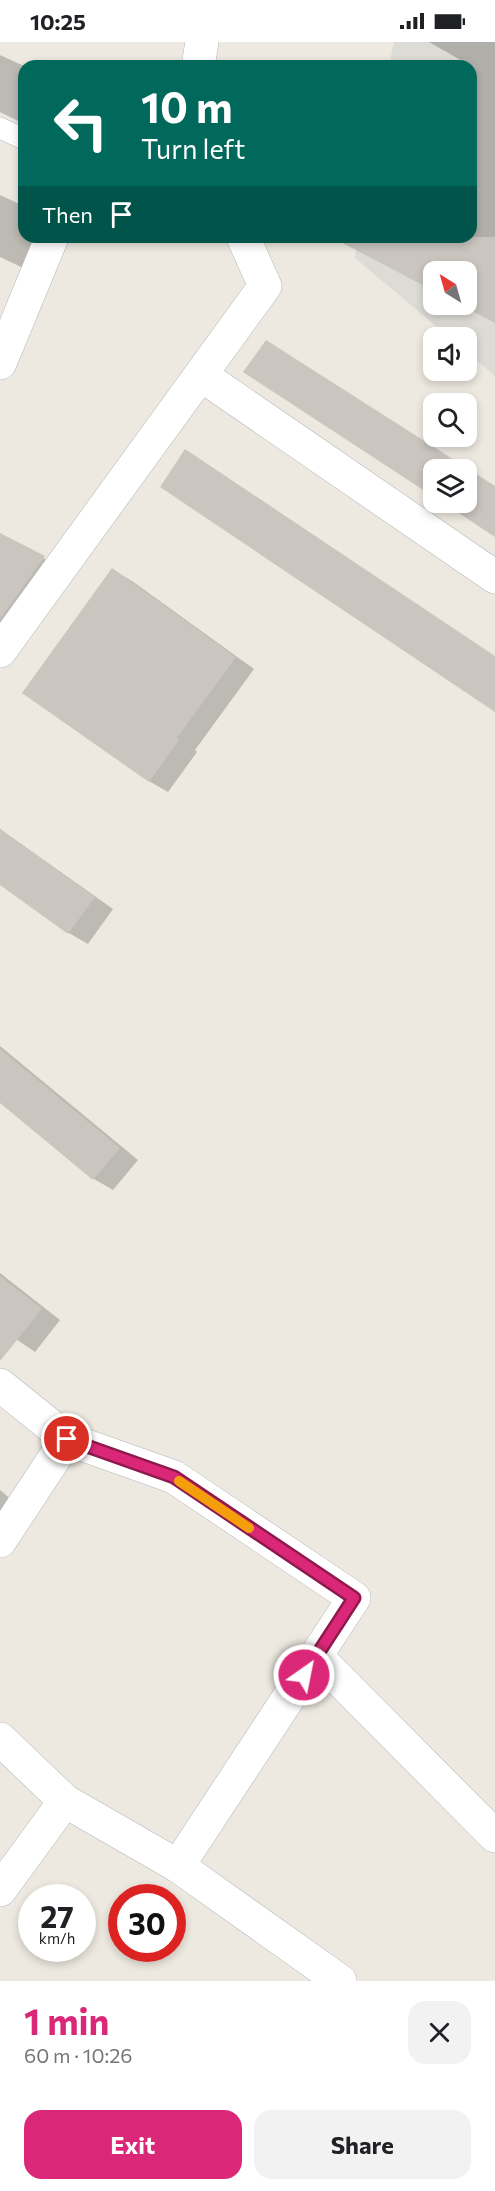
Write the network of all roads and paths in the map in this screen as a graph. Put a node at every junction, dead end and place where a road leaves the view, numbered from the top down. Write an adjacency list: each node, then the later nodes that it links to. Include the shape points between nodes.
1 (202, 42): 2 (street)
2 (199, 60)
3 (0, 128): 4 (lane)
4 (18, 136)
5 (49, 243): 7 (street)
6 (246, 243): 8 (street, via 265,286)
7 (4, 341)
8 (201, 375): 9 (street); 10 (street)
9 (495, 577)
10 (0, 651)
11 (0, 1385): 12 (street)
12 (67, 1439): 13 (street); 14 (street, via 174,1477 354,1598)
13 (0, 1541)
14 (316, 1656): 17 (street); 18 (street)
15 (0, 1739): 16 (street)
16 (65, 1801): 18 (street); 19 (street)
17 (495, 1836)
18 (178, 1866): 20 (street)
19 (0, 1890)
20 (340, 1981)

